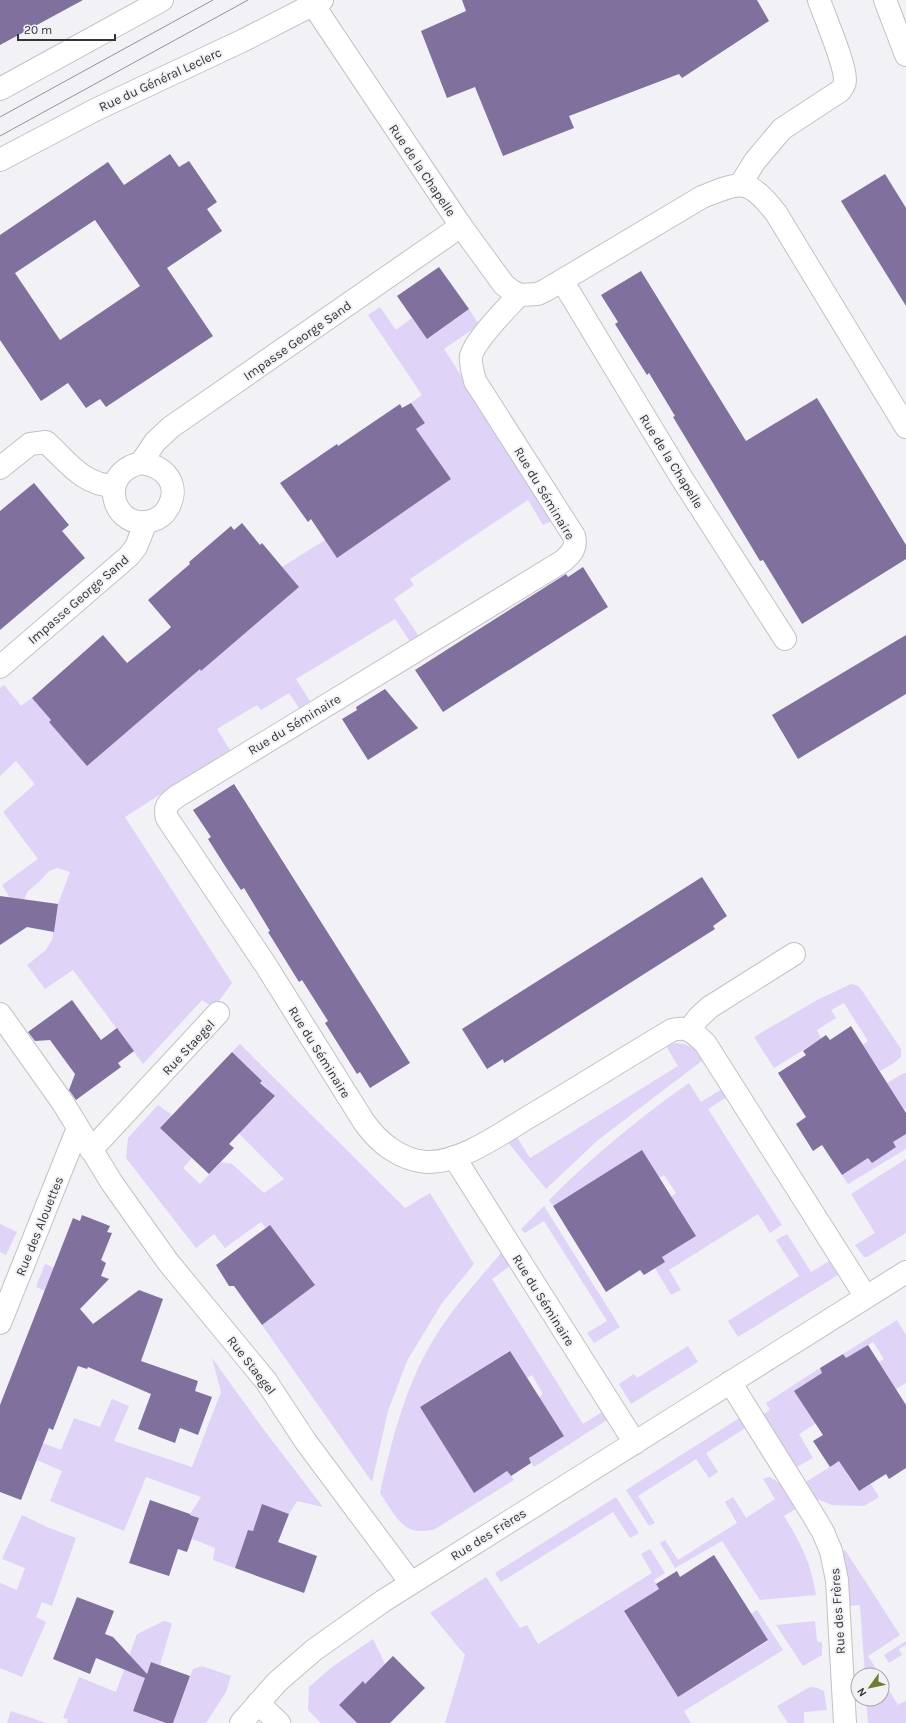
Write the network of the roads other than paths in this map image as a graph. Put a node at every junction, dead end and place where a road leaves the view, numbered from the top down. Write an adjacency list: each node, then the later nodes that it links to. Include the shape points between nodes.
1 (162, 0): 6 (street)
2 (819, 0): 8 (street, via 841,61 844,85 835,94 782,129 755,161)
3 (885, 0): 5 (street)
4 (314, 2): 7 (street, Rue du Général Leclerc, via 244,40 96,110); 9 (street, Rue de la Chapelle)
5 (906, 55)
6 (0, 89)
7 (0, 160)
8 (740, 185): 10 (street, via 702,197); 12 (street, via 756,191 776,213)
9 (461, 226): 11 (street, Rue de la Chapelle, via 504,284); 13 (street, Impasse George Sand, via 171,428 155,442)
10 (563, 282): 11 (street, via 538,294); 17 (street, Rue de la Chapelle, via 681,477)
11 (519, 295): 25 (street, Rue du Séminaire, via 477,344 471,356 471,368 475,381 574,536 575,543 571,554 186,790 167,804 165,811 167,818 265,964 371,1132 390,1149 414,1160 426,1162)
12 (906, 427)
13 (141, 463): 15 (street, via 124,470); 16 (street, via 162,470 170,479 173,490 172,502 166,512 157,519)
14 (0, 468): 15 (street, via 30,444 46,442 82,477 98,484)
15 (114, 486): 16 (street, via 118,508 125,516 135,522)
16 (146, 522): 18 (street, Impasse George Sand, via 136,547 129,556)
17 (785, 639)
18 (0, 667)
19 (794, 954): 22 (street, via 710,1007)
20 (218, 1013): 24 (street, Rue Staegel)
21 (0, 1014): 23 (street, Rue Staegel)
22 (689, 1030): 25 (street, Rue du Séminaire, via 672,1030 494,1137); 27 (street, via 705,1043)
23 (78, 1128): 24 (street, Rue Staegel); 28 (street, Rue des Alouettes)
24 (91, 1150): 31 (street, Rue Staegel, via 168,1262 266,1381 306,1442)
25 (454, 1157): 30 (street, Rue du Séminaire)
26 (906, 1272): 27 (street, Rue des Frères)
27 (866, 1297): 29 (street, Rue des Frères)
28 (0, 1323)
29 (730, 1382): 30 (street, Rue des Frères); 35 (street, Rue des Frères, via 814,1515 831,1551 837,1580)
30 (635, 1443): 31 (street, Rue des Frères)
31 (411, 1583): 32 (street, Rue des Frères, via 314,1650 277,1682)
32 (258, 1703): 33 (street, Rue des Frères); 34 (street)
33 (241, 1723)
34 (279, 1723)
35 (845, 1723)

